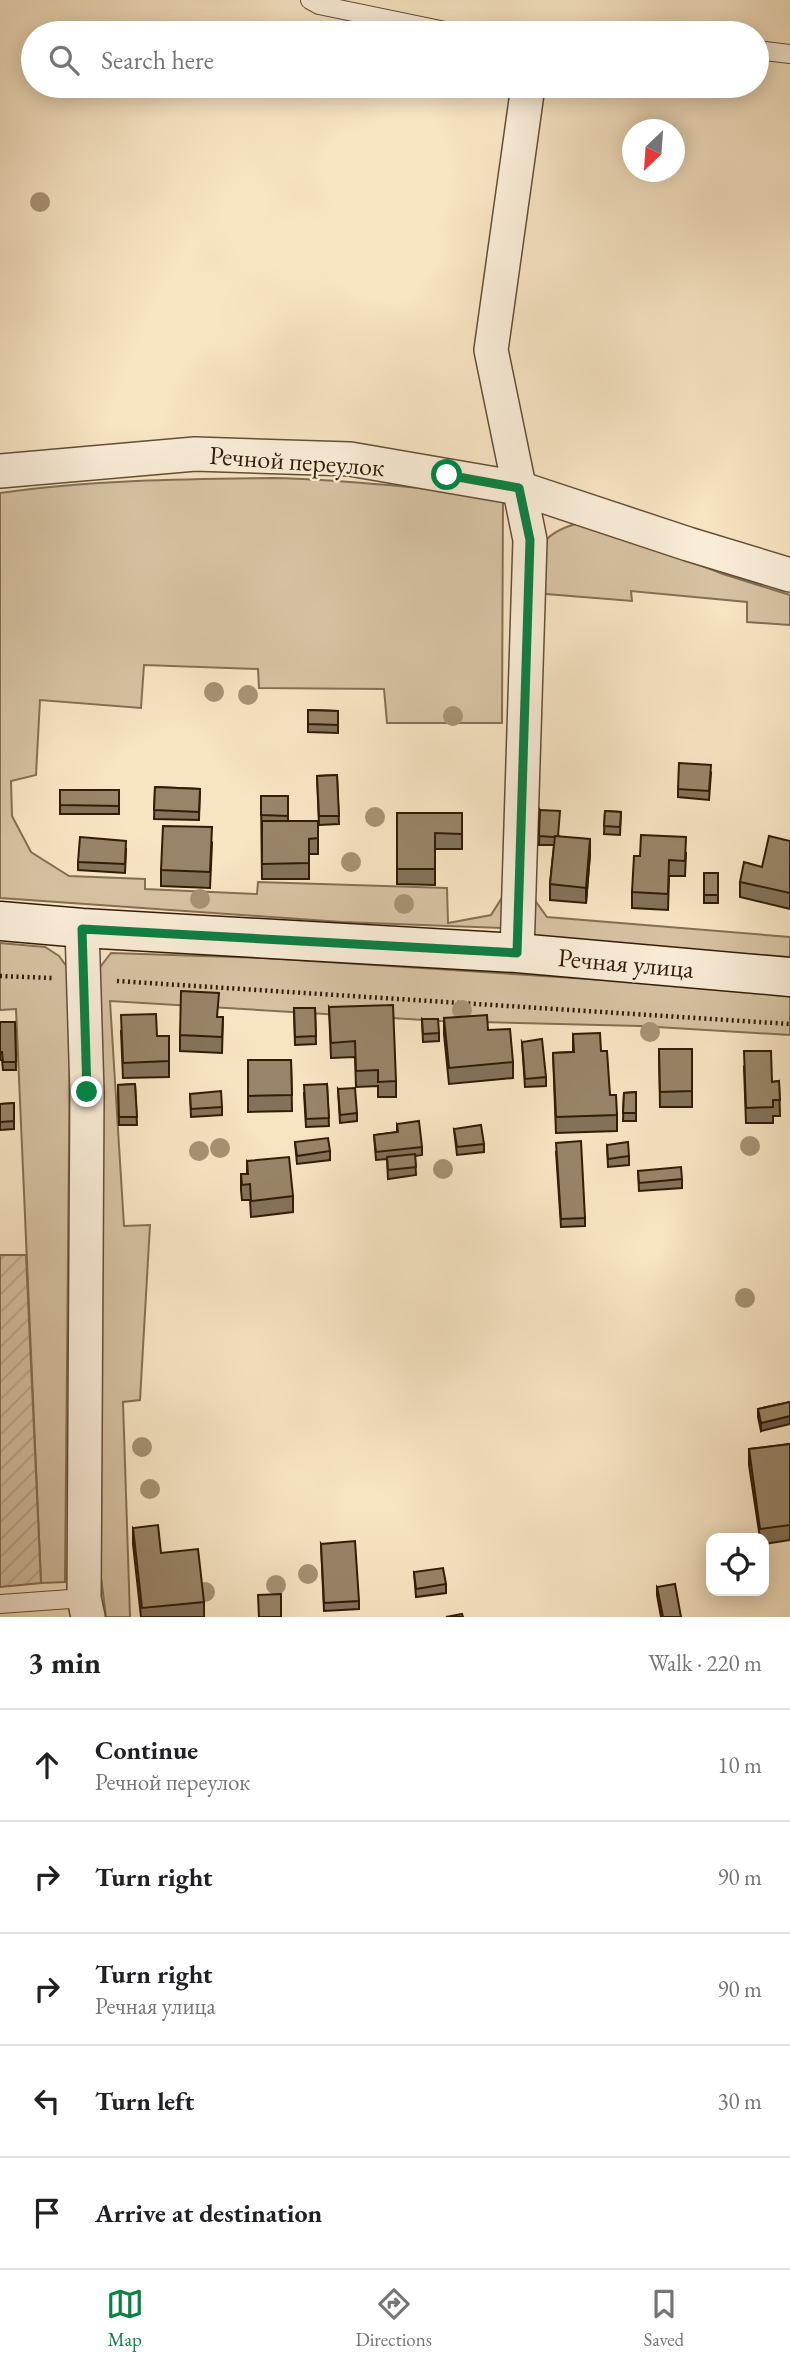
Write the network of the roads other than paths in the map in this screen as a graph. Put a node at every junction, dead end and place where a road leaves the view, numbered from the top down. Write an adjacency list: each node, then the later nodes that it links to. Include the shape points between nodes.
1 (310, 0): 2 (lane)
2 (397, 21)
3 (769, 51): 4 (lane)
4 (790, 54)
5 (526, 98): 7 (street, via 491,350)
6 (0, 471): 7 (street, Речной переулок, via 195,454 350,460)
7 (519, 488): 8 (street, Речной переулок); 11 (street, via 530,540)
8 (790, 575)
9 (0, 921): 10 (street, Речная улица)
10 (82, 929): 11 (street, Речная улица); 14 (street, via 87,1092)
11 (517, 953): 12 (street, Речная улица)
12 (790, 976)
13 (0, 1604): 14 (lane)
14 (86, 1608)

